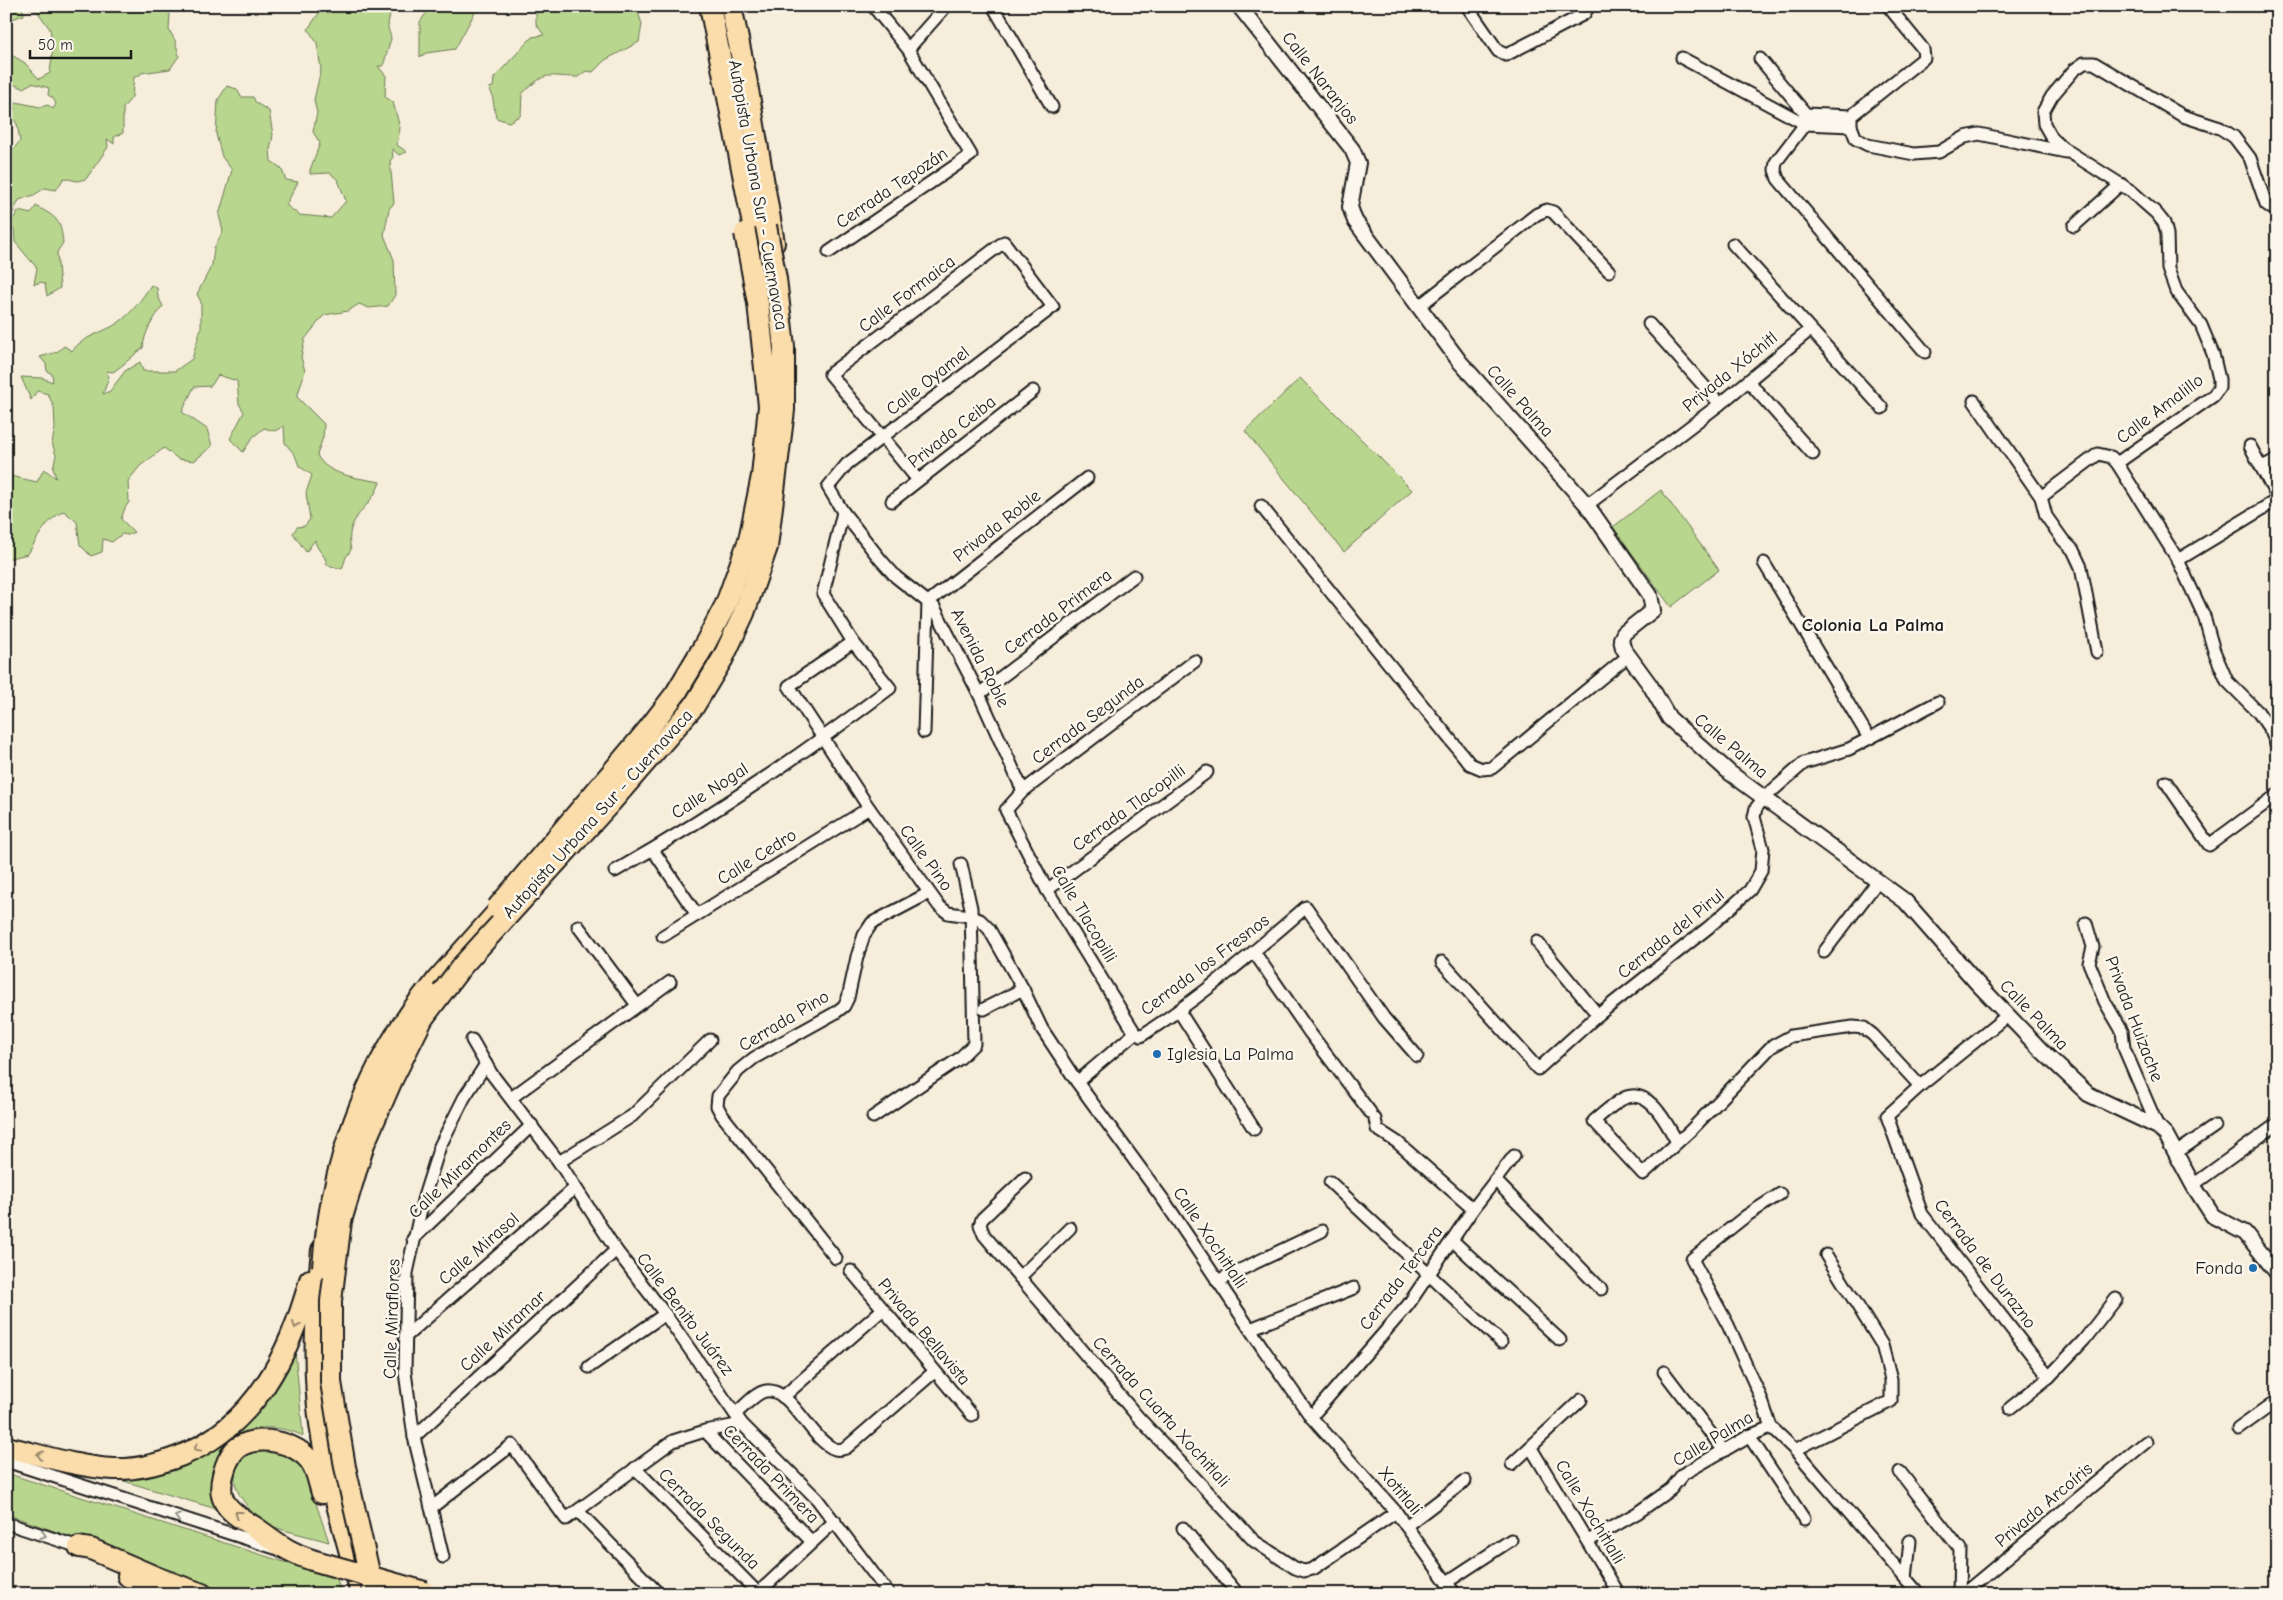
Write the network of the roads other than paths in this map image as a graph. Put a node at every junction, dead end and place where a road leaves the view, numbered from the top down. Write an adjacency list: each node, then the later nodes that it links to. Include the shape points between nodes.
1 (703, 6): 193 (highway, Autopista Urbana Sur - Cuernavaca, bridge, via 758,303 769,406 762,476 749,540 726,604 676,693 412,1010 376,1068 348,1142 326,1227 318,1340 330,1461)
2 (710, 6): 120 (highway, via 771,323 774,414 764,478 739,568 713,635 690,680 665,717 437,980 412,1014 369,1088)
3 (725, 6): 194 (highway, Autopista Urbana Sur - Cuernavaca, bridge, via 776,280 784,347 784,410 767,547 744,613 723,658 694,706 445,988 423,1018 364,1144 341,1221 332,1301 331,1382 345,1468)
4 (731, 6): 195 (highway, via 790,337 792,402 789,440 774,528 739,623 700,696 636,780 462,974 407,1057 374,1128 359,1173 342,1258 334,1363 351,1467)
5 (873, 6): 12 (street, Cerrada Tepozán)
6 (946, 6): 12 (street)
7 (993, 6): 15 (street)
8 (1240, 6): 18 (street, Calle Naranjos)
9 (1467, 6): 10 (street, via 1498,51 1506,55 1584,14)
10 (1589, 6)
11 (1888, 6): 16 (street, via 1923,48 1924,58)
12 (908, 49): 24 (street, Cerrada Tepozán, via 971,155)
13 (1682, 58): 17 (street)
14 (1760, 59): 16 (street, via 1806,114)
15 (1052, 107)
16 (1851, 121): 17 (street); 19 (street, via 1856,139 1868,146 1914,154 1939,152 1964,137 1979,134)
17 (1805, 124): 30 (street, via 1776,162 1778,179)
18 (1352, 149): 27 (street, Calle Palma, via 1358,163 1350,207 1355,221)
19 (2075, 154): 20 (street, Calle Amalillo); 21 (street, Calle Amalillo, via 2052,138 2042,112 2074,70 2084,63 2094,63 2183,116 2220,128 2234,137 2250,158 2266,204)
20 (2121, 184): 22 (street); 40 (street, Calle Amalillo, via 2164,223 2168,269 2176,290 2201,325 2219,379 2213,396)
21 (2277, 212)
22 (2074, 226)
23 (1733, 244): 29 (street)
24 (829, 252)
25 (1609, 271): 27 (street, via 1553,212 1546,210)
26 (1053, 307): 36 (street, Calle Oyamel); 36 (street, Calle Formaica, via 1004,242 830,374)
27 (1418, 307): 49 (street, Calle Palma, via 1460,362)
28 (1649, 324): 34 (street)
29 (1810, 330): 31 (street, Privada Xóchitl); 35 (street)
30 (1925, 352)
31 (1748, 381): 34 (street, Privada Xóchitl); 38 (street)
32 (1033, 391): 43 (street, Privada Ceiba)
33 (1974, 401): 45 (street)
34 (1720, 404): 49 (street, Privada Xóchitl)
35 (1882, 408)
36 (883, 437): 43 (street); 44 (street, Calle Oyamel, via 847,464)
37 (2250, 446): 41 (street)
38 (1813, 454)
39 (2277, 459): 41 (street)
40 (2117, 463): 45 (street, via 2111,457 2098,454); 52 (street, Calle Amalillo)
41 (2262, 467): 46 (street)
42 (1087, 478): 55 (street, Privada Roble)
43 (918, 480): 48 (street, Privada Ceiba)
44 (828, 487): 51 (street, Avenida Roble)
45 (2041, 497): 57 (street, via 2046,516 2073,550 2081,567)
46 (2277, 497)
47 (2277, 500): 52 (street)
48 (892, 501)
49 (1587, 505): 58 (street, Calle Palma, via 1653,602 1653,610 1621,639)
50 (1261, 506): 58 (street, via 1470,764 1482,769 1492,768)
51 (843, 512): 55 (street, Avenida Roble, via 896,576); 56 (street, via 823,594)
52 (2178, 560): 65 (street, Calle Amalillo, via 2204,616 2214,651 2228,681 2258,712)
53 (1764, 563): 63 (street)
54 (1134, 576): 60 (street, Cerrada Primera)
55 (928, 602): 60 (street, Avenida Roble, via 934,607); 62 (street)
56 (852, 642): 64 (street, Calle Pino, via 789,686); 64 (street, Calle Nogal, via 890,688)
57 (2097, 652)
58 (1628, 656): 70 (street, Calle Palma, via 1670,718 1730,773)
59 (1195, 661): 68 (street, Cerrada Segunda)
60 (980, 694): 68 (street, Avenida Roble)
61 (1938, 702): 63 (street)
62 (924, 732)
63 (1869, 738): 70 (street, via 1849,749 1804,763)
64 (823, 739): 71 (street, Calle Pino); 73 (street, Calle Nogal)
65 (2277, 746)
66 (1207, 772): 77 (street, Cerrada Tlacopilli)
67 (2166, 782): 69 (street, via 2209,845)
68 (1023, 791): 72 (street, Cerrada Segunda)
69 (2277, 795)
70 (1764, 798): 76 (street, Calle Palma); 93 (street, Cerrada del Pirul, via 1754,817 1763,849 1762,866 1750,890 1710,927)
71 (870, 808): 78 (street, Calle Pino); 79 (street, Calle Cedro)
72 (1006, 810): 77 (street, Calle Tlacopilli)
73 (654, 850): 75 (street, Calle Nogal); 79 (street)
74 (961, 864): 80 (street)
75 (616, 871)
76 (1878, 881): 86 (street); 94 (street, Calle Palma, via 1905,901)
77 (1047, 890): 95 (street, Calle Tlacopilli)
78 (929, 894): 80 (street, Calle Pino, via 948,913); 127 (street, Cerrada Pino, via 872,923 864,935 844,1006 754,1058 738,1071 718,1096 717,1106 722,1115)
79 (697, 915): 83 (street, Calle Cedro)
80 (970, 916): 89 (street, Calle Pino, via 988,928); 103 (street, via 974,1044 960,1058)
81 (2086, 923): 107 (street, Privada Huizache, via 2093,947 2089,963 2105,1002 2122,1031 2124,1048)
82 (578, 926): 90 (street)
83 (663, 936)
84 (1537, 942): 93 (street)
85 (1254, 952): 92 (street, Cerrada los Fresnos); 98 (street, Cerrada los Fresnos, via 1306,907 1384,1018); 119 (street, via 1372,1116 1377,1129 1397,1142)
86 (1824, 952)
87 (1442, 962): 93 (street, Cerrada del Pirul, via 1538,1069)
88 (670, 982): 90 (street)
89 (1023, 989): 91 (street); 100 (street, Calle Pino, via 1042,1029)
90 (638, 1005): 102 (street)
91 (984, 1008)
92 (1180, 1011): 95 (street, Cerrada los Fresnos, via 1141,1036); 108 (street)
93 (1598, 1015)
94 (2008, 1015): 101 (street, Cerrada de Durazno); 107 (street, Calle Palma, via 2088,1094)
95 (1135, 1033): 100 (street, Cerrada los Fresnos)
96 (472, 1040): 99 (street, Calle Benito Juárez)
97 (710, 1040): 112 (street, via 632,1116)
98 (1417, 1056)
99 (486, 1064): 102 (street, Calle Benito Juárez); 123 (street, Calle Miraflores, via 464,1098 440,1146)
100 (1077, 1082): 132 (street, Calle Xochitlalli, via 1165,1202)
101 (1920, 1086): 109 (street, via 1864,1028 1791,1036 1771,1048); 145 (street, Cerrada de Durazno, via 1887,1116 1922,1214)
102 (511, 1098): 105 (street, Calle Benito Juárez)
103 (873, 1117)
104 (2277, 1124): 116 (street)
105 (532, 1125): 112 (street, Calle Benito Juárez); 123 (street, Calle Miramontes)
106 (2215, 1126): 110 (street)
107 (2158, 1127): 110 (street, Calle Palma)
108 (1254, 1129)
109 (1677, 1142): 109 (street, via 1643,1174 1594,1121 1620,1100 1633,1096 1657,1108)
110 (2176, 1152): 116 (street, Calle Palma)
111 (1514, 1156): 114 (street, Cerrada Tercera)
112 (559, 1162): 117 (street, Calle Benito Juárez)
113 (1025, 1178): 131 (street, Cerrada Cuarta Xochitlali, via 982,1219 980,1225 984,1236)
114 (1495, 1180): 119 (street, Cerrada Tercera); 134 (street)
115 (1330, 1182): 130 (street)
116 (2193, 1185): 129 (street, Calle Palma, via 2213,1216 2245,1233)
117 (575, 1188): 125 (street, Calle Benito Juárez); 139 (street, Calle Mirasol)
118 (1780, 1194): 154 (street, via 1746,1216 1692,1259 1728,1325)
119 (1473, 1209): 124 (street, Cerrada Tercera)
120 (324, 1227): 160 (highway, one-way to 160, via 304,1300 282,1357 264,1388 224,1432 194,1450 165,1462 138,1468 84,1466); 182 (highway, via 316,1314 315,1370 328,1470)
121 (1070, 1228): 131 (street)
122 (1322, 1231): 132 (street)
123 (413, 1239): 139 (street, Calle Miraflores, via 407,1273)
124 (1452, 1240): 130 (street, Cerrada Tercera); 140 (street)
125 (616, 1250): 137 (street, Calle Benito Juárez); 158 (street, Calle Miramar)
126 (1826, 1254): 162 (street, via 1882,1345 1891,1380 1891,1401)
127 (836, 1258)
128 (851, 1272): 136 (street, Privada Bellavista)
129 (2277, 1273)
130 (1429, 1274): 141 (street); 152 (street, Cerrada Tercera, via 1408,1304)
131 (1020, 1277): 171 (street, Cerrada Cuarta Xochitlali, via 1138,1416 1254,1541 1283,1562 1304,1571 1313,1569)
132 (1217, 1280): 138 (street, Calle Xochitlalli)
133 (1354, 1288): 138 (street)
134 (1601, 1290)
135 (2116, 1299): 145 (street, via 2084,1340)
136 (882, 1310): 143 (street, Privada Bellavista); 146 (street)
137 (665, 1314): 142 (street); 150 (street, Calle Benito Juárez)
138 (1250, 1329): 152 (street, Calle Xochitlalli)
139 (405, 1337): 158 (street, Calle Miraflores, via 405,1372)
140 (1560, 1340)
141 (1501, 1342)
142 (589, 1367)
143 (934, 1372): 146 (street, via 846,1448 836,1449 825,1443); 151 (street, Privada Bellavista)
144 (1664, 1372): 163 (street)
145 (2048, 1377): 149 (street)
146 (783, 1397): 150 (street, via 774,1391 764,1391)
147 (1581, 1400): 161 (street)
148 (2277, 1401): 155 (street)
149 (2010, 1408)
150 (735, 1414): 153 (street, Calle Benito Juárez)
151 (972, 1415)
152 (1311, 1417): 171 (street, Xotitlali)
153 (742, 1424): 156 (street, Cerrada Primera); 173 (street, Calle Benito Juárez)
154 (1771, 1427): 157 (street, Calle Palma); 162 (street, Calle Palma)
155 (2238, 1429)
156 (705, 1431): 166 (street, Cerrada Primera, via 673,1441); 178 (street, Cerrada Primera)
157 (1749, 1436): 163 (street, Calle Palma); 172 (street)
158 (414, 1437): 169 (street, Calle Miraflores)
159 (2146, 1442): 201 (street, Privada Arcoíris)
160 (6, 1447)
161 (1531, 1448): 165 (street); 179 (street, Calle Xochitlalli)
162 (1796, 1450): 185 (street, Calle Palma)
163 (1724, 1451): 179 (street, Calle Palma, via 1683,1474 1671,1490 1637,1513)
164 (6, 1460): 183 (street, one-way to 164)
165 (1512, 1464)
166 (635, 1468): 170 (street, Cerrada Primera); 189 (street, Cerrada Segunda)
167 (1900, 1472): 201 (street, via 1960,1549)
168 (1465, 1481): 175 (street)
169 (430, 1508): 170 (street, Cerrada Primera, via 512,1445 566,1520); 184 (street, Calle Miraflores)
170 (578, 1511): 196 (street)
171 (1396, 1512): 175 (street, Xotitlali)
172 (1804, 1519)
173 (835, 1521): 178 (street); 187 (street, Calle Benito Juárez)
174 (6, 1523): 181 (street, one-way to 181)
175 (1406, 1526): 186 (street, Xotitlali)
176 (1183, 1528): 197 (street)
177 (1511, 1540): 186 (street)
178 (812, 1541): 189 (street)
179 (1588, 1541): 199 (street, Calle Xochitlalli)
180 (1910, 1541): 185 (street)
181 (79, 1547): 190 (highway); 191 (highway)
182 (349, 1547): 183 (highway, one-way to 182, via 224,1501 221,1481 224,1470 234,1450 242,1445 272,1440 285,1443 307,1457 337,1534); 192 (highway)
183 (291, 1554): 188 (highway, bridge)
184 (444, 1557)
185 (1906, 1579): 200 (street, Calle Palma)
186 (1448, 1582): 198 (street, Xotitlali)
187 (884, 1592)
188 (428, 1593)
189 (758, 1593)
190 (156, 1594)
191 (202, 1594)
192 (361, 1594)
193 (365, 1594)
194 (374, 1594)
195 (385, 1594)
196 (659, 1594)
197 (1238, 1594)
198 (1455, 1594)
199 (1619, 1594)
200 (1919, 1594)
201 (1961, 1594)

